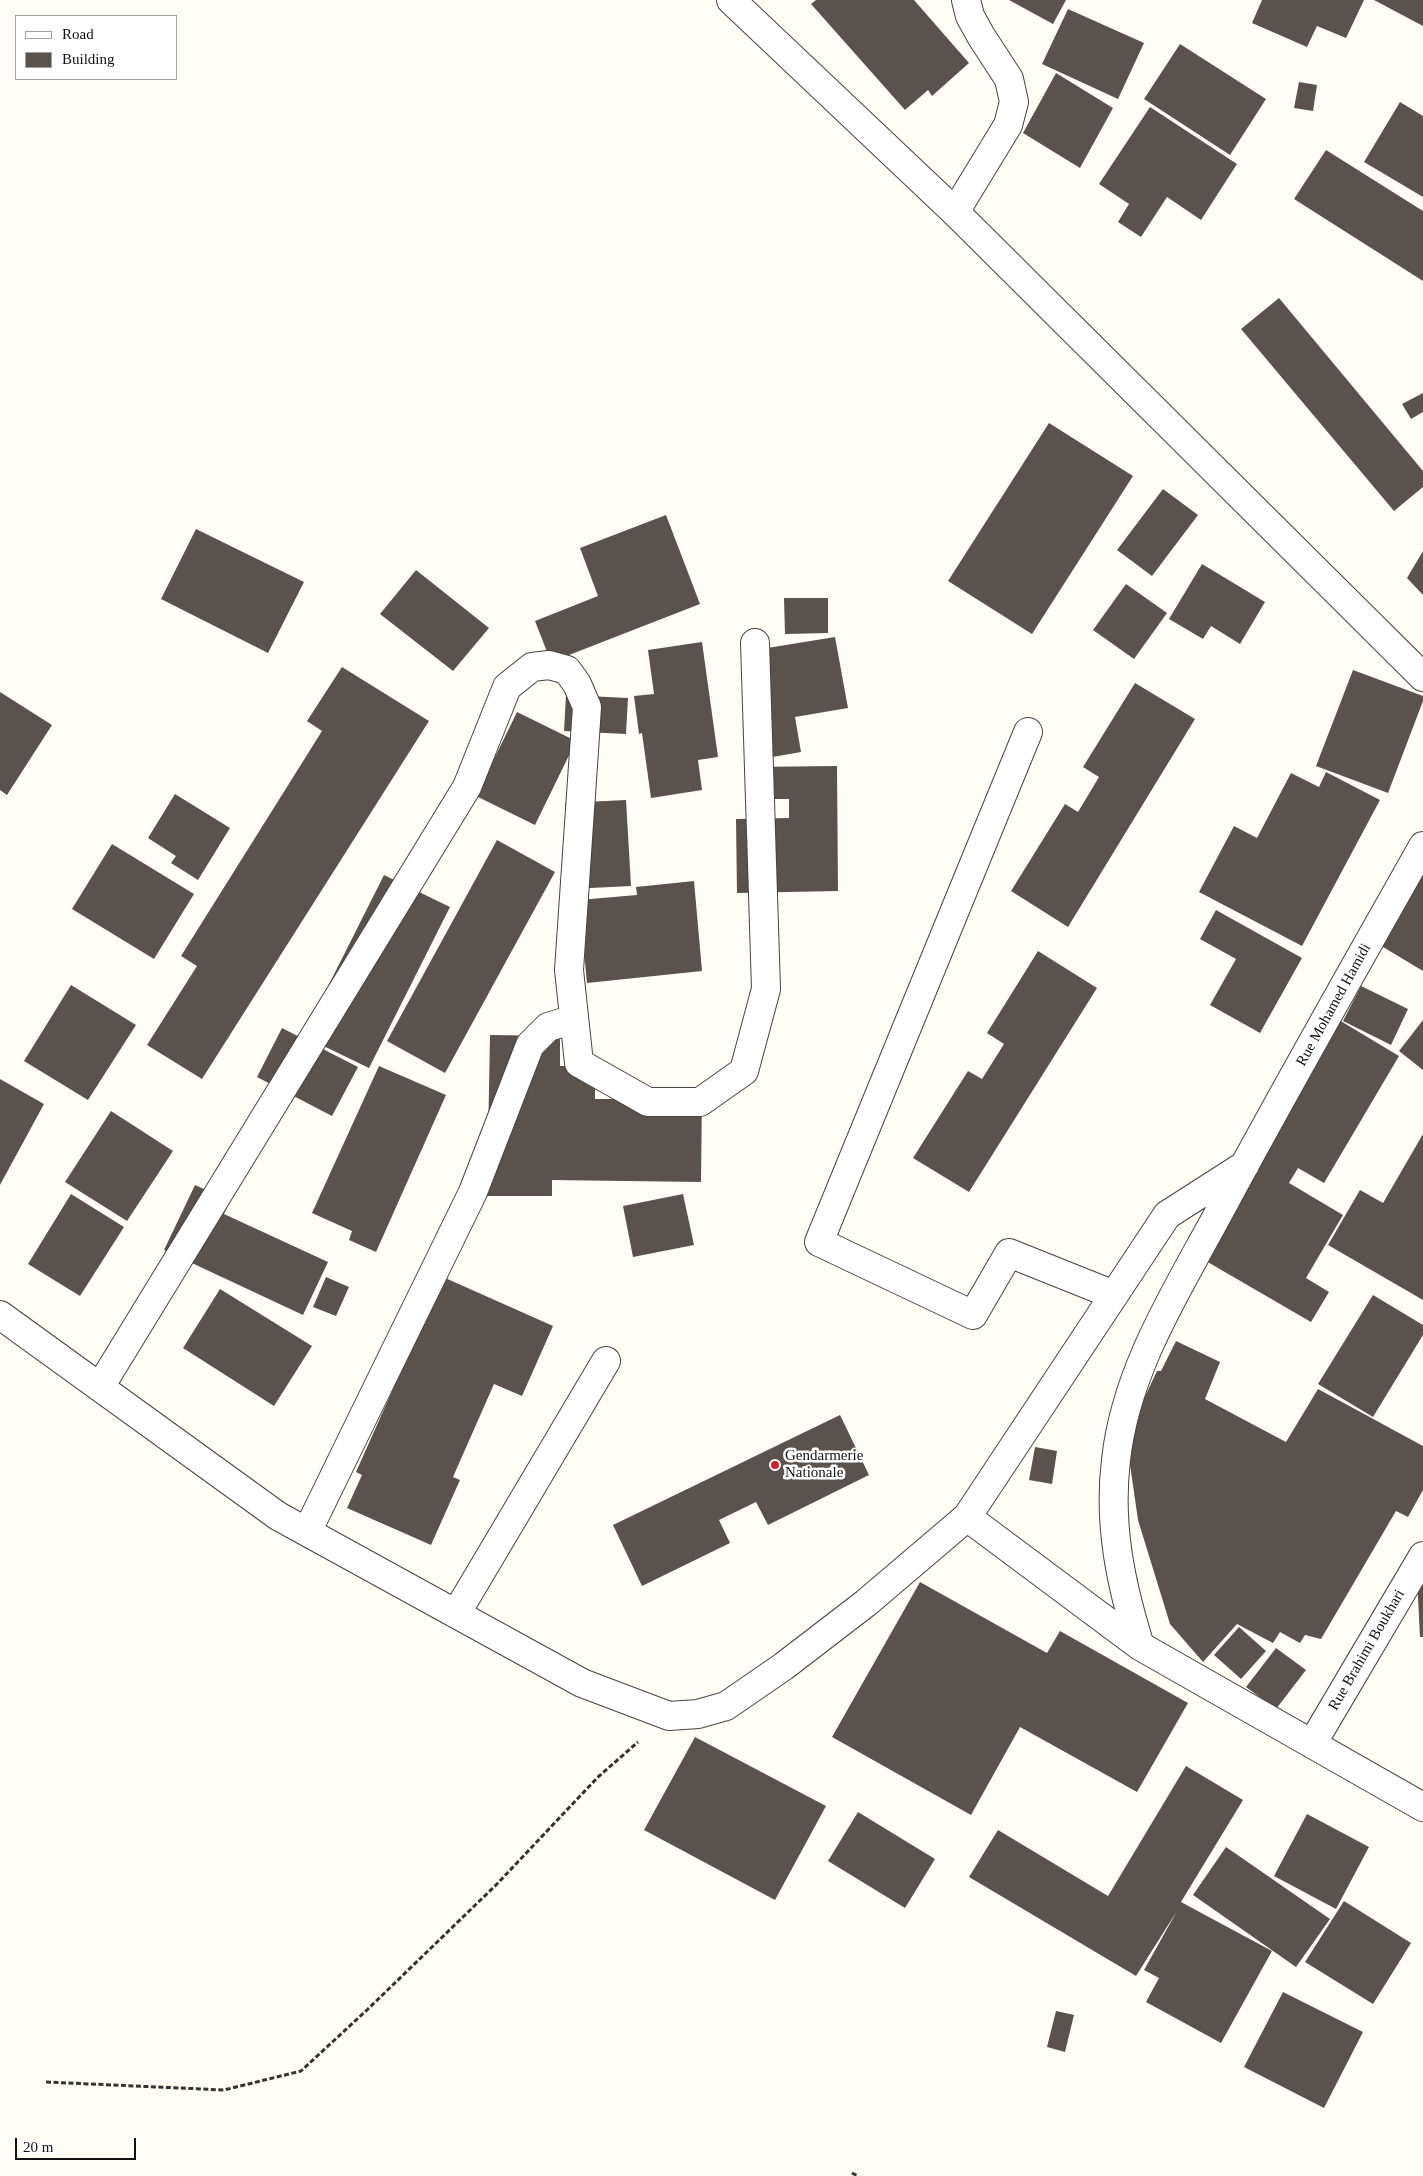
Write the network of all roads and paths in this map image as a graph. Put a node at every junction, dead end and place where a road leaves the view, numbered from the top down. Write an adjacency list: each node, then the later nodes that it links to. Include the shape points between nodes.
1 (731, 0): 3 (street)
2 (966, 0): 3 (street, via 980,36 1009,79 1014,102 1008,125)
3 (954, 212): 5 (street)
4 (755, 643): 8 (street, via 766,989 744,1071 700,1102 648,1102 579,1063)
5 (1423, 676)
6 (1028, 732): 10 (street, via 819,1242 973,1315 1010,1253)
7 (1423, 846): 9 (street, Rue Mohamed Hamidi)
8 (574, 1019): 13 (street, via 568,970 586,708 568,670 549,665 532,666 507,687 467,787); 15 (street, via 548,1027 530,1045 473,1192)
9 (1245, 1164): 10 (street, via 1167,1215); 18 (street, Rue Mohamed Hamidi, via 1159,1324 1139,1367 1124,1413 1116,1459 1113,1507 1116,1554)
10 (1114, 1295): 14 (street)
11 (0, 1315): 13 (street)
12 (606, 1361): 17 (street)
13 (100, 1388): 15 (street, via 278,1516)
14 (967, 1516): 18 (street); 19 (street, via 866,1603 726,1706 698,1714)
15 (307, 1532): 17 (street)
16 (1423, 1556): 20 (street, Rue Brahimi Boukhari)
17 (456, 1614): 19 (street, via 582,1683)
18 (1140, 1646): 20 (street)
19 (669, 1716): 22 (path, via 598,1777 497,1884 301,2071 224,2090)
20 (1312, 1744): 21 (street)
21 (1423, 1807)
22 (46, 2082)
23 (852, 2172): 24 (path)
24 (858, 2176)

